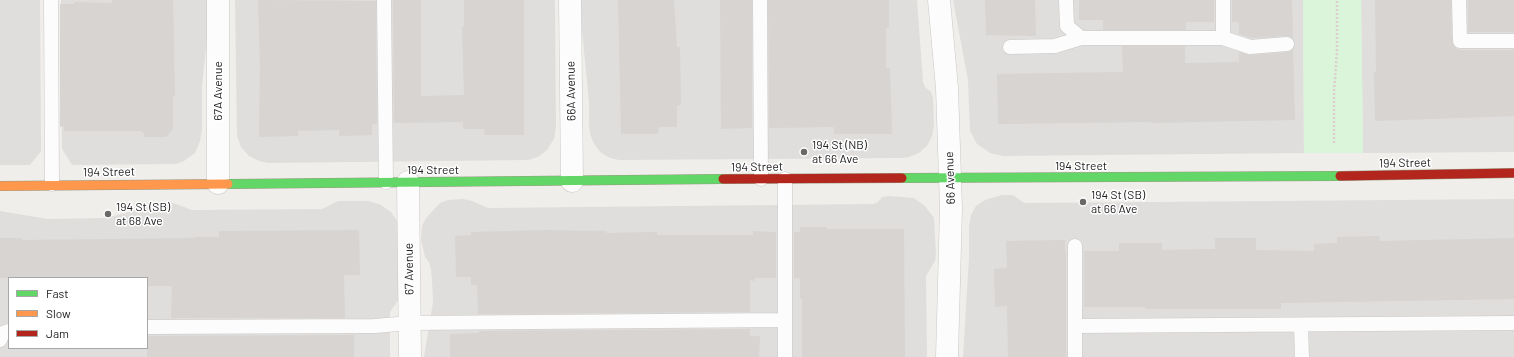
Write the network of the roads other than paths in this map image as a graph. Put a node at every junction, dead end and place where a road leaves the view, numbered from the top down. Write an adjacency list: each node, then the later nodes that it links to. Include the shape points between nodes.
1 (52, 0): 23 (lane)
2 (218, 0): 22 (street, 67A Avenue)
3 (384, 0): 20 (lane)
4 (570, 0): 19 (street, 66A Avenue)
5 (760, 0): 18 (lane)
6 (939, 0): 17 (street, 66 Avenue, via 947,88)
7 (1066, 0): 10 (lane, via 1067,26)
8 (1223, 0): 11 (lane)
9 (1460, 0): 12 (lane, via 1460,41)
10 (1082, 38): 11 (lane); 14 (lane, via 1055,46)
11 (1223, 38): 13 (lane, via 1250,47)
12 (1514, 41)
13 (1287, 44)
14 (1010, 47)
15 (1514, 173): 17 (street, 194 Street)
16 (785, 178): 17 (street, 194 Street); 18 (street, 194 Street); 26 (lane)
17 (950, 178): 36 (street, 66 Avenue)
18 (761, 179): 19 (street, 194 Street)
19 (572, 181): 21 (street, 194 Street)
20 (386, 182): 21 (street, 194 Street); 22 (street, 194 Street)
21 (408, 182): 27 (street, 67 Avenue)
22 (218, 183): 23 (street, 194 Street)
23 (52, 184): 24 (street, 194 Street)
24 (0, 186)
25 (1075, 246): 30 (lane)
26 (784, 320): 27 (lane); 35 (lane)
27 (409, 323): 31 (lane, via 367,326); 34 (street, 67 Avenue)
28 (1514, 323): 29 (lane)
29 (1301, 325): 30 (lane); 38 (lane)
30 (1075, 326): 37 (lane)
31 (148, 327)
32 (8, 331): 33 (lane, via 3,333)
33 (0, 340)
34 (410, 357)
35 (785, 357)
36 (947, 357)
37 (1075, 357)
38 (1302, 357)

